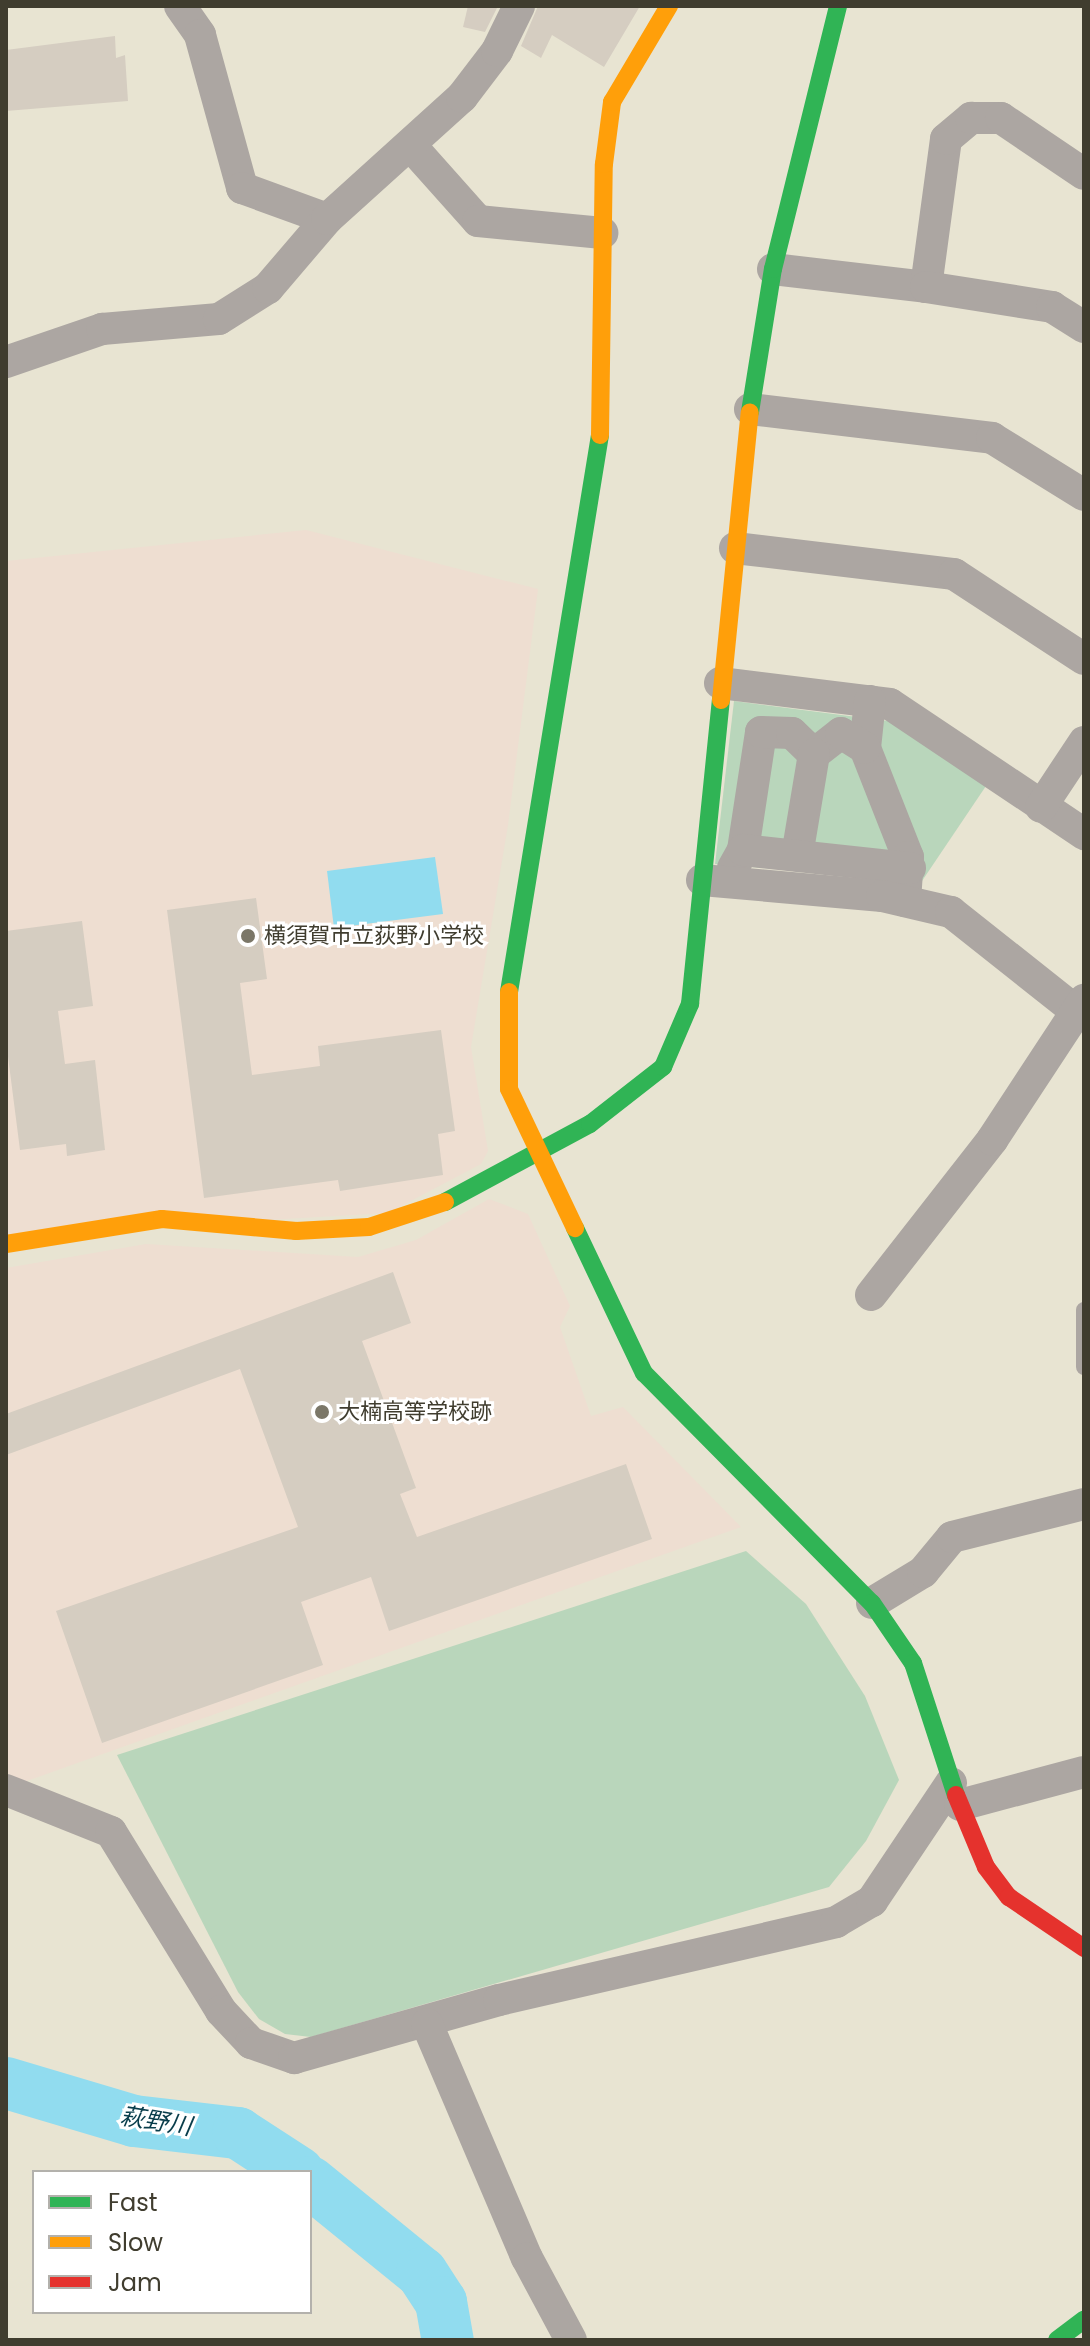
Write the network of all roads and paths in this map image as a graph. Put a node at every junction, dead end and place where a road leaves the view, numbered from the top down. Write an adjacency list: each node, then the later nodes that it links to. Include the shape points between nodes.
1 (180, 6): 7 (street, via 200,35 242,188)
2 (519, 6): 5 (street, via 497,51)
3 (669, 6): 8 (street, via 612,102)
4 (838, 6): 9 (street)
5 (412, 147): 7 (street); 8 (street, via 478,221)
6 (1084, 174): 10 (street, via 1001,118 971,118 946,139)
7 (327, 219): 12 (street, via 268,288 219,319 102,329)
8 (602, 233): 30 (street, via 600,444 504,1027 509,1089)
9 (773, 269): 10 (street); 13 (street)
10 (926, 287): 11 (street, via 1052,307)
11 (1084, 327)
12 (6, 362)
13 (750, 409): 14 (street, via 992,438); 15 (street)
14 (1084, 495)
15 (735, 548): 16 (street, via 954,574); 17 (street)
16 (1084, 659)
17 (720, 683): 18 (street); 27 (street)
18 (870, 701): 20 (street); 22 (street, via 890,704)
19 (1084, 742): 22 (street)
20 (865, 748): 21 (street, via 841,733); 26 (street)
21 (814, 754): 24 (street, via 792,733 761,732); 25 (street)
22 (1041, 807): 23 (street)
23 (1084, 834)
24 (743, 850): 25 (street); 27 (street)
25 (797, 856): 26 (street)
26 (910, 868): 28 (street)
27 (713, 881): 28 (street); 30 (street, via 690,1004 663,1067 590,1124)
28 (905, 901): 29 (street, via 951,912)
29 (1080, 1006): 32 (street, via 992,1140)
30 (535, 1151): 31 (street, via 494,1179 423,1214 369,1227 296,1231 162,1219); 36 (street, via 644,1373)
31 (6, 1244)
32 (871, 1295)
33 (1084, 1310): 34 (lane)
34 (1084, 1367)
35 (1084, 1504): 36 (street, via 952,1537 923,1572)
36 (872, 1603): 39 (street, via 913,1663)
37 (1084, 1772): 39 (street)
38 (6, 1790): 41 (street, via 97,1822 126,1847 209,1995 251,2043 294,2058)
39 (955, 1794): 40 (street, via 986,1867 1009,1897); 41 (street, via 872,1901 836,1922 499,2000)
40 (1084, 1948)
41 (427, 2024): 43 (street, via 527,2258)
42 (1084, 2320): 44 (street)
43 (571, 2340)
44 (1057, 2340)

